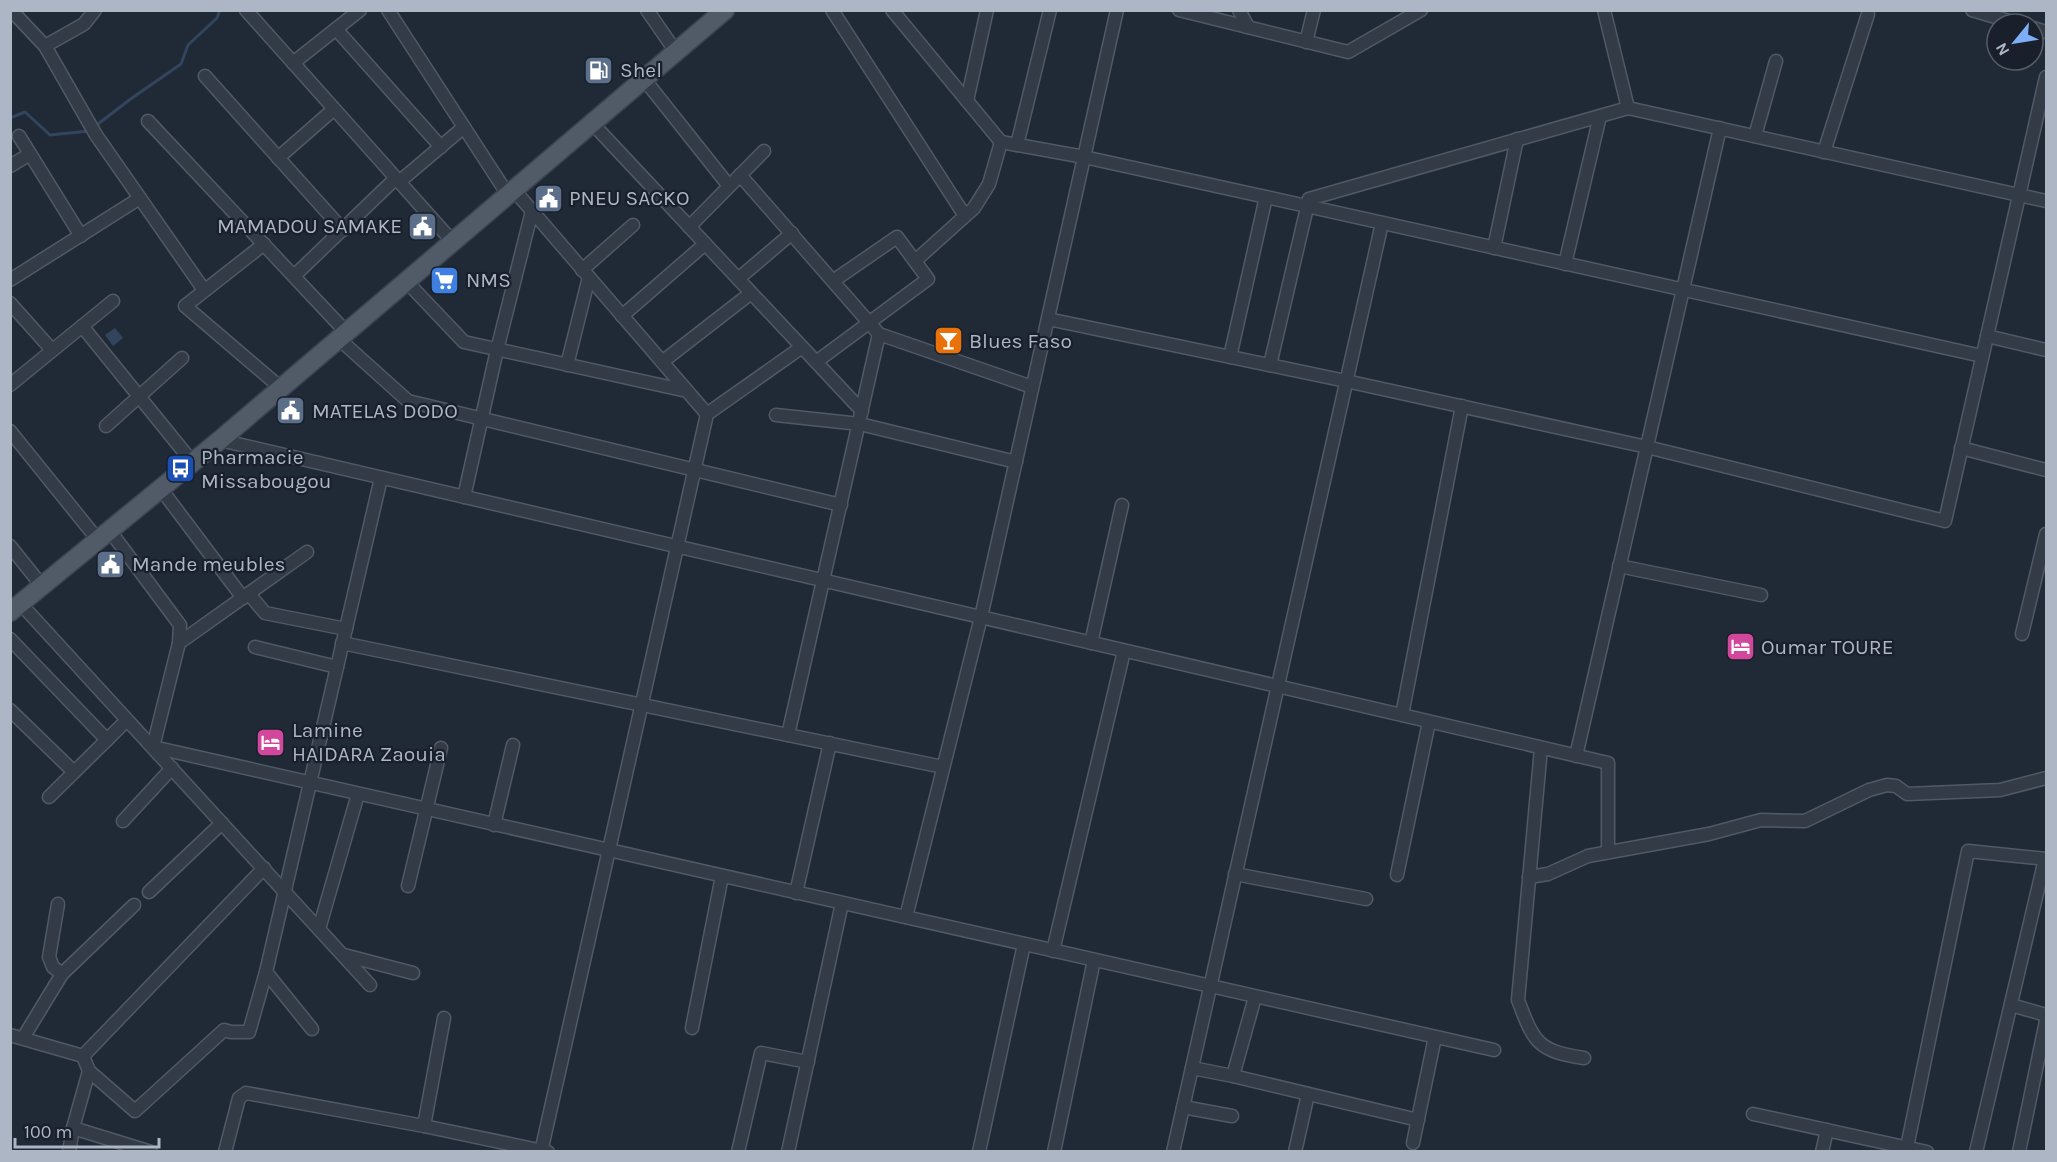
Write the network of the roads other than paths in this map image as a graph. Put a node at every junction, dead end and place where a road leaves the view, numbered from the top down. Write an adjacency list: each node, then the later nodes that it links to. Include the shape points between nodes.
1 (11, 10): 22 (street)
2 (95, 10): 22 (street, via 84,24)
3 (246, 10): 25 (street)
4 (360, 10): 20 (street)
5 (388, 10): 35 (street)
6 (647, 10): 23 (street)
7 (725, 10): 23 (main road)
8 (832, 10): 59 (street)
9 (892, 10): 29 (street)
10 (987, 10): 29 (street)
11 (1050, 10): 41 (street)
12 (1117, 10): 46 (street)
13 (1179, 10): 19 (street)
14 (1239, 10): 19 (street)
15 (1314, 10): 21 (street)
16 (1421, 10): 21 (street, via 1348,52)
17 (1604, 10): 30 (street)
18 (1868, 14): 44 (street)
19 (1248, 27): 21 (street)
20 (336, 29): 25 (street); 42 (street)
21 (1306, 42)
22 (45, 46): 55 (street, via 96,135)
23 (676, 52): 28 (main road)
24 (1776, 61): 38 (street)
25 (293, 63): 31 (street)
26 (205, 76): 47 (street)
27 (2046, 77): 53 (street)
28 (644, 79): 34 (main road); 51 (street)
29 (967, 101): 40 (street)
30 (1628, 108): 32 (street); 36 (street)
31 (334, 109): 47 (street); 50 (street)
32 (1600, 116): 39 (street); 71 (street)
33 (148, 121): 67 (street)
34 (592, 123): 52 (main road); 62 (street)
35 (464, 128): 42 (street); 52 (street)
36 (1720, 128): 38 (street); 79 (street)
37 (19, 136): 45 (street)
38 (1755, 136): 44 (street)
39 (1517, 140): 57 (street, via 1309,199); 69 (street)
40 (1001, 142): 41 (street); 59 (street, via 989,184)
41 (1017, 145): 46 (street)
42 (441, 147): 50 (street)
43 (764, 151): 49 (street)
44 (1824, 152): 53 (street)
45 (30, 154): 48 (street); 65 (street)
46 (1084, 157): 54 (street); 84 (street)
47 (278, 158): 63 (street)
48 (10, 166)
49 (741, 175): 51 (street); 64 (street)
50 (398, 180): 63 (street); 66 (street)
51 (729, 186): 62 (street)
52 (511, 193): 58 (street); 66 (main road)
53 (2019, 195): 56 (street); 89 (street)
54 (1266, 196): 57 (street); 95 (street)
55 (140, 198): 65 (street); 78 (street)
56 (2046, 201)
57 (1307, 206): 60 (street); 100 (street)
58 (532, 211): 72 (street); 92 (street)
59 (965, 216): 70 (street)
60 (1382, 223): 69 (street); 101 (street)
61 (633, 225): 72 (street)
62 (689, 227): 68 (street)
63 (343, 230): 73 (street)
64 (792, 233): 74 (street); 77 (street)
65 (81, 236): 75 (street)
66 (453, 242): 76 (main road)
67 (264, 244): 73 (street); 78 (street)
68 (705, 244): 74 (street); 83 (street)
69 (1494, 248): 71 (street)
70 (915, 261): 77 (street, via 897,237); 85 (street, via 928,279)
71 (1565, 264): 79 (street)
72 (586, 273): 83 (street); 99 (street)
73 (294, 276): 88 (street)
74 (738, 279): 80 (street)
75 (10, 280)
76 (406, 281): 88 (main road); 92 (street, via 464,342)
77 (833, 281): 85 (street)
78 (204, 290): 104 (street, via 185,306)
79 (1683, 290): 94 (street); 115 (street)
80 (751, 293): 90 (street); 97 (street)
81 (113, 301): 86 (street)
82 (10, 303): 91 (street)
83 (622, 316): 97 (street)
84 (1048, 319): 95 (street); 103 (street)
85 (869, 322): 87 (street); 98 (street)
86 (82, 326): 91 (street); 106 (street)
87 (879, 334): 103 (street); 111 (street)
88 (343, 335): 104 (main road); 110 (street, via 408,400)
89 (1987, 336): 93 (street); 94 (street)
90 (802, 347): 98 (street); 108 (street)
91 (52, 350): 102 (street)
92 (497, 350): 99 (street); 110 (street)
93 (2046, 350)
94 (1982, 356): 116 (street)
95 (1230, 357): 100 (street)
96 (182, 358): 106 (street)
97 (662, 362): 105 (street)
98 (816, 362): 111 (street)
99 (567, 365): 105 (street)
100 (1270, 365): 101 (street)
101 (1346, 381): 107 (street); 147 (street)
102 (10, 385)
103 (1032, 387): 117 (street)
104 (281, 388): 114 (main road)
105 (687, 391): 108 (street)
106 (139, 396): 112 (street); 118 (street)
107 (1462, 406): 115 (street); 150 (street)
108 (707, 414): 119 (street)
109 (776, 415): 111 (street)
110 (483, 418): 119 (street); 123 (street)
111 (861, 418): 117 (street); 124 (street)
112 (106, 426)
113 (10, 431): 127 (street)
114 (220, 440): 118 (main road); 121 (street)
115 (1647, 447): 116 (street, via 1945,520); 131 (street)
116 (1961, 448): 120 (street)
117 (1016, 462): 137 (street)
118 (193, 463): 122 (main road)
119 (695, 470): 124 (street); 129 (street)
120 (2046, 470)
121 (381, 478): 123 (street); 138 (street)
122 (161, 489): 127 (main road); 134 (street)
123 (464, 497): 129 (street)
124 (841, 505): 132 (street)
125 (1122, 505): 142 (street)
126 (2046, 534): 139 (street)
127 (104, 536): 133 (main road); 143 (street, via 180,626)
128 (10, 546): 133 (street)
129 (677, 547): 132 (street); 148 (street)
130 (307, 552): 134 (street)
131 (1619, 566): 135 (street); 160 (street)
132 (824, 581): 137 (street); 153 (street)
133 (42, 586): 136 (main road)
134 (246, 596): 138 (street, via 265,613); 143 (street)
135 (1761, 596)
136 (16, 608): 151 (street)
137 (981, 617): 142 (street); 161 (street)
138 (346, 629): 141 (street)
139 (2022, 634)
140 (10, 639): 154 (street)
141 (342, 643): 146 (street); 148 (street)
142 (1091, 643): 145 (street)
143 (178, 644): 157 (street)
144 (255, 647): 146 (street)
145 (1124, 651): 147 (street); 191 (street)
146 (337, 667): 165 (street)
147 (1278, 687): 150 (street); 176 (street)
148 (642, 704): 153 (street); 172 (street)
149 (10, 710): 163 (street)
150 (1402, 715): 152 (street)
151 (127, 720): 154 (street); 157 (street)
152 (1429, 722): 159 (street); 177 (street)
153 (788, 735): 155 (street)
154 (107, 740): 163 (street)
155 (830, 743): 161 (street); 183 (street)
156 (513, 745): 171 (street)
157 (153, 747): 162 (street); 165 (street)
158 (441, 748): 168 (street)
159 (1541, 748): 160 (street); 179 (street)
160 (1576, 756): 173 (street, via 1608,764)
161 (943, 767): 188 (street)
162 (172, 768): 169 (street); 170 (street)
163 (74, 772): 167 (street)
164 (2046, 778): 173 (street, via 2000,790 1907,794 1887,785 1805,821 1761,820 1709,834)
165 (310, 783): 166 (street); 182 (street)
166 (358, 794): 168 (street); 189 (street)
167 (49, 797)
168 (426, 809): 171 (street); 180 (street)
169 (123, 821)
170 (222, 823): 175 (street); 181 (street)
171 (494, 825): 172 (street)
172 (609, 850): 178 (street); 225 (street)
173 (1608, 851): 179 (street, via 1548,874)
174 (2046, 859): 200 (street); 224 (street, via 1968,851)
175 (264, 868): 182 (street); 209 (street)
176 (1235, 874): 184 (street); 198 (street)
177 (1397, 875)
178 (723, 876): 183 (street); 204 (street)
179 (1529, 877): 210 (street, via 1518,1000 1540,1045 1559,1054)
180 (408, 886)
181 (148, 891)
182 (285, 892): 189 (street); 194 (street)
183 (796, 893): 185 (street)
184 (1366, 899)
185 (842, 903): 188 (street); 211 (street)
186 (58, 904): 196 (street, via 49,957)
187 (134, 905): 196 (street)
188 (906, 918): 190 (street)
189 (319, 929): 192 (street)
190 (1024, 944): 191 (street); 231 (street)
191 (1053, 951): 193 (street)
192 (343, 955): 195 (street); 197 (street)
193 (1094, 960): 198 (street); 232 (street)
194 (266, 972): 205 (street); 213 (street, via 249,1032 224,1030 138,1110)
195 (413, 973)
196 (62, 974): 206 (street)
197 (370, 985)
198 (1210, 986): 199 (street); 212 (street)
199 (1255, 996): 207 (street); 214 (street)
200 (2011, 1005): 201 (street); 237 (street)
201 (2046, 1015)
202 (444, 1018): 220 (street)
203 (2046, 1022): 238 (street)
204 (692, 1028)
205 (312, 1029)
206 (17, 1037): 209 (street)
207 (1435, 1037): 208 (street); 219 (street)
208 (1494, 1050)
209 (83, 1056): 213 (street)
210 (1584, 1058)
211 (808, 1062): 229 (street, via 761,1053); 230 (street)
212 (1192, 1068): 214 (street); 216 (street)
213 (89, 1071): 221 (street)
214 (1233, 1076): 215 (street)
215 (1308, 1095): 219 (street); 234 (street)
216 (1183, 1107): 218 (street); 233 (street)
217 (1753, 1114): 222 (street)
218 (1232, 1116)
219 (1418, 1120): 223 (street)
220 (424, 1126): 225 (street); 228 (street, via 246,1093 239,1098)
221 (73, 1128): 226 (street); 227 (street)
222 (1827, 1130): 224 (street); 235 (street)
223 (1413, 1143)
224 (1907, 1147): 236 (street)
225 (544, 1151)
226 (69, 1152)
227 (151, 1152)
228 (225, 1152)
229 (738, 1152)
230 (788, 1152)
231 (979, 1152)
232 (1054, 1152)
233 (1173, 1152)
234 (1295, 1152)
235 (1822, 1152)
236 (1927, 1152)
237 (1976, 1152)
238 (2019, 1152)

